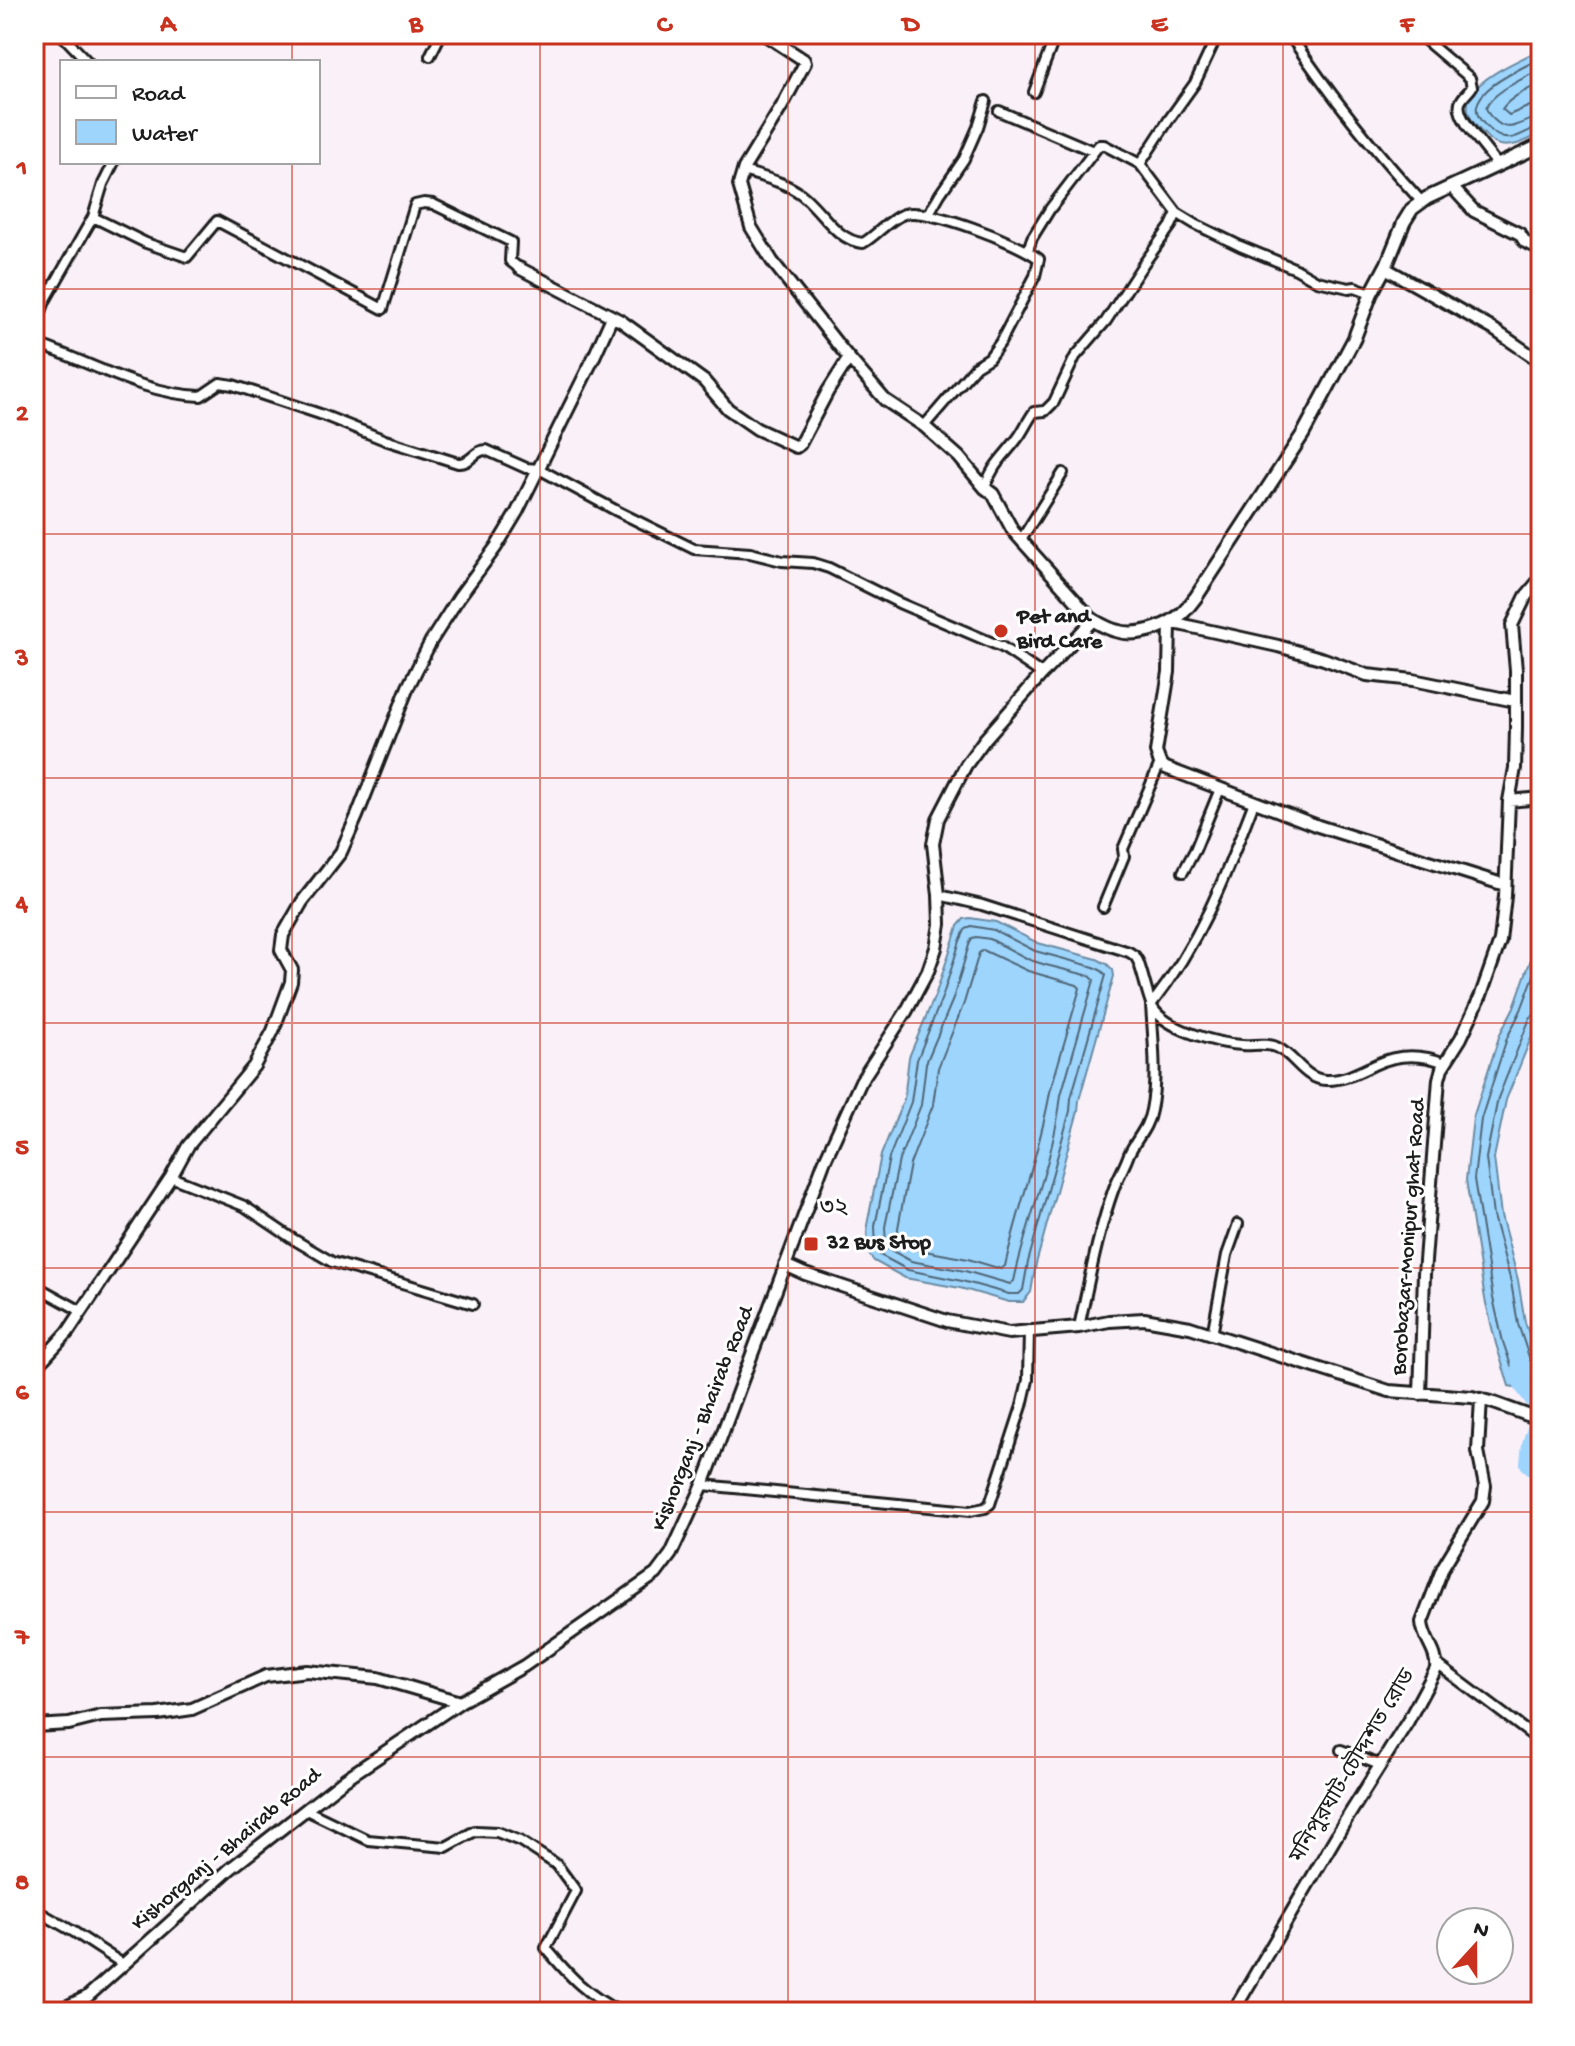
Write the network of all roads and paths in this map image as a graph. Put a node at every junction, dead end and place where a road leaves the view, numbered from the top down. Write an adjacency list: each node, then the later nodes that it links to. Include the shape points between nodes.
1 (61, 34): 9 (street)
2 (441, 34): 8 (street)
3 (764, 34): 18 (street, via 804,60 805,66)
4 (1056, 34): 10 (street)
5 (1218, 34): 16 (street, via 1195,83)
6 (1289, 34): 20 (street)
7 (1418, 34): 17 (street, via 1470,78 1471,90 1460,104 1462,117)
8 (430, 56)
9 (86, 60)
10 (1034, 92)
11 (986, 101): 22 (street, via 964,159)
12 (999, 111): 14 (street)
13 (1541, 145): 17 (main road)
14 (1093, 151): 16 (street, via 1104,145); 25 (street, via 1050,209)
15 (113, 164): 23 (street)
16 (1140, 164): 21 (street)
17 (1497, 165): 19 (main road)
18 (743, 171): 22 (street, via 798,192 853,243 863,243 907,213); 31 (street, via 739,185 751,227)
19 (1452, 187): 20 (main road); 24 (street, via 1474,211)
20 (1421, 201): 27 (main road, via 1404,222)
21 (1177, 213): 28 (street, via 1317,281); 36 (street, via 1106,321 1075,357 1054,402 1045,411 1034,412 990,472)
22 (928, 215): 25 (street)
23 (93, 217): 26 (street, via 187,257 217,221 383,309 415,205 433,204 511,242 510,261); 30 (street, via 45,301)
24 (1541, 249)
25 (1028, 250): 33 (street, via 1039,259 1038,268 1000,343)
26 (517, 267): 29 (street)
27 (1385, 268): 28 (main road); 32 (street)
28 (1371, 293): 40 (main road, via 1354,339 1303,434 1196,597)
29 (612, 317): 31 (street, via 704,381 728,409 796,447); 34 (street)
30 (34, 346): 34 (street, via 172,392 201,396 220,383 233,385 458,463 484,450)
31 (849, 358): 33 (street, via 885,400)
32 (1541, 362)
33 (924, 426): 36 (street)
34 (539, 469): 41 (street, via 694,549 829,568 1002,647); 54 (street, via 496,547 431,641 347,840 283,935 281,950 293,975 273,1031 254,1066 188,1146)
35 (1063, 473): 37 (street)
36 (985, 488): 37 (street)
37 (1021, 540): 39 (street)
38 (1541, 578): 42 (street, Borobazar-Monipur ghat Road, via 1512,625)
39 (1093, 620): 40 (main road, via 1127,633); 41 (street, Kishorganj - Bhairab Road)
40 (1170, 622): 42 (street, via 1278,646 1367,675); 43 (street, via 1169,672 1157,740)
41 (1042, 674): 50 (street, Kishorganj - Bhairab Road, via 975,752 938,819 933,844)
42 (1515, 701): 46 (street, Borobazar-Monipur ghat Road, via 1515,768)
43 (1160, 763): 44 (street); 51 (street)
44 (1220, 789): 47 (street); 48 (street)
45 (1541, 798): 46 (street)
46 (1509, 801): 49 (street, Borobazar-Monipur ghat Road)
47 (1254, 802): 49 (street); 52 (street, via 1197,938)
48 (1183, 872)
49 (1505, 885): 53 (street, Borobazar-Monipur ghat Road, via 1500,941 1481,995)
50 (939, 895): 52 (street, via 1129,952 1138,961); 56 (street, Kishorganj - Bhairab Road, via 940,924 928,971 861,1081)
51 (1103, 907)
52 (1151, 1005): 53 (street, via 1166,1022 1206,1038 1276,1046 1319,1080 1353,1075 1386,1059 1416,1055); 60 (street, via 1152,1109 1114,1186)
53 (1445, 1063): 64 (street, Borobazar-Monipur ghat Road, via 1432,1154)
54 (171, 1177): 58 (street, via 244,1206 332,1262); 59 (street)
55 (1238, 1224): 62 (street)
56 (785, 1265): 61 (street, via 947,1321 1009,1333); 67 (street, Kishorganj - Bhairab Road)
57 (34, 1285): 59 (street)
58 (473, 1304)
59 (81, 1311): 63 (street)
60 (1079, 1327): 61 (street); 62 (street, via 1144,1319)
61 (1029, 1330): 67 (street, via 1022,1406 985,1508 970,1511)
62 (1212, 1335): 64 (street, via 1389,1391)
63 (34, 1369)
64 (1420, 1394): 65 (street)
65 (1481, 1399): 66 (street); 68 (street, মনিপুরঘাট-চৌদ্দশত রোড, via 1478,1451 1485,1494 1443,1567 1422,1622)
66 (1541, 1420)
67 (703, 1485): 69 (street, Kishorganj - Bhairab Road, via 656,1574 524,1666)
68 (1437, 1664): 71 (street); 73 (street, মনিপুরঘাট-চৌদ্দশত রোড)
69 (460, 1702): 70 (street, via 378,1678 307,1671 266,1676 192,1709); 74 (street, Kishorganj - Bhairab Road)
70 (34, 1726)
71 (1541, 1742)
72 (1341, 1750): 73 (street)
73 (1380, 1765): 79 (street, মনিপুরঘাট-চৌদ্দশত রোড)
74 (306, 1810): 76 (street, Kishorganj - Bhairab Road); 78 (street, via 368,1840 446,1847 475,1831 520,1841 557,1865 576,1891 546,1948 596,1999)
75 (34, 1909): 76 (street)
76 (123, 1964): 77 (street, Kishorganj - Bhairab Road, via 87,1997)
77 (55, 2012)
78 (620, 2012)
79 (1233, 2012)

